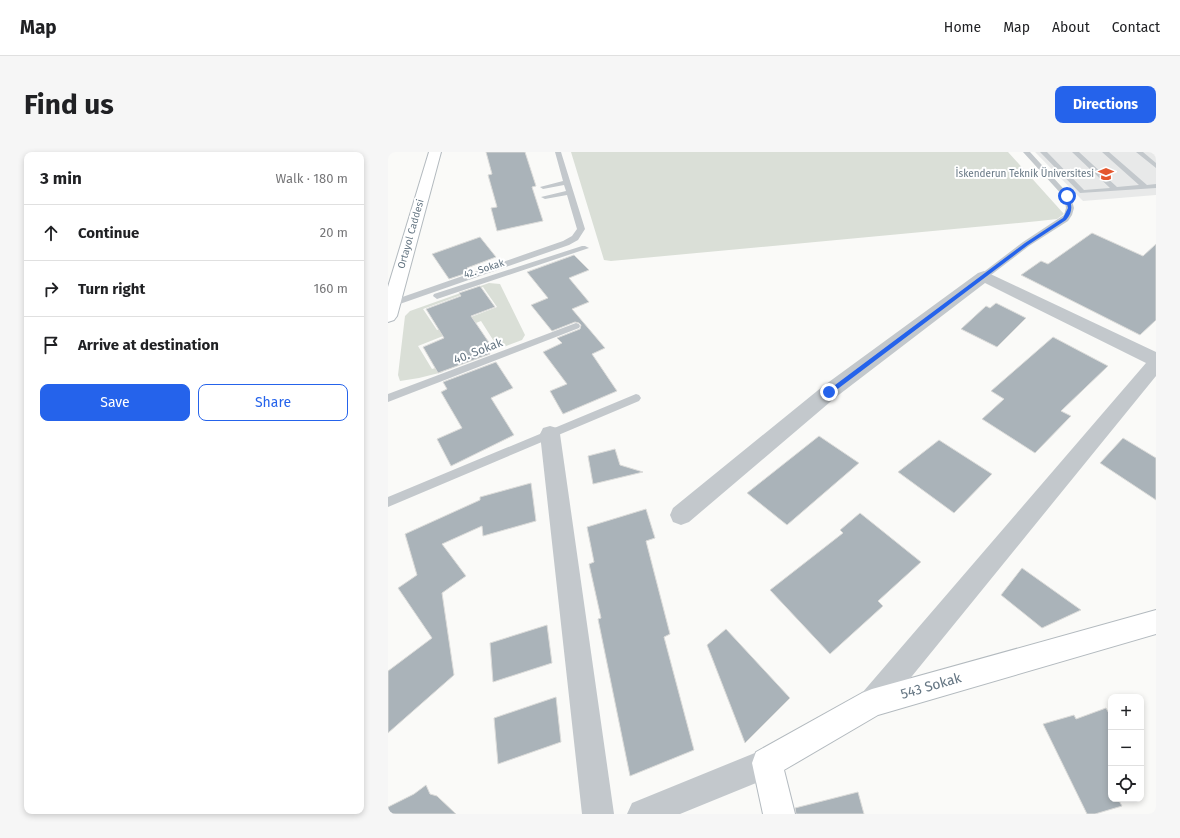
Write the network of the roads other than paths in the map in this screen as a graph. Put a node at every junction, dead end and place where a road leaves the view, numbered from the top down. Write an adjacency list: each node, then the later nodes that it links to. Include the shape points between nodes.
1 (435, 152): 18 (street, Ortayol Caddesi)
2 (558, 152): 9 (lane)
3 (1026, 152): 17 (lane, via 1067,196 1070,212 1065,219)
4 (1043, 152): 13 (lane, via 1082,192)
5 (1075, 152): 13 (lane)
6 (1105, 152): 10 (lane)
7 (1138, 152): 8 (lane)
8 (1156, 166)
9 (567, 182): 12 (lane); 14 (lane)
10 (1144, 186): 11 (lane); 13 (lane)
11 (1156, 186)
12 (543, 187)
13 (1115, 189)
14 (570, 192): 15 (lane); 18 (lane, via 581,229 575,238)
15 (545, 196)
16 (585, 248): 18 (lane, 42. Sokak)
17 (984, 276): 20 (street); 26 (street, via 829,392)
18 (389, 310)
19 (576, 326): 22 (lane, 40. Sokak)
20 (1156, 360)
21 (1156, 363): 28 (street)
22 (388, 398)
23 (636, 398): 24 (lane)
24 (550, 434): 25 (lane); 30 (street)
25 (388, 502)
26 (681, 515)
27 (1156, 622): 28 (street, 543 Sokak)
28 (872, 703): 29 (street, 543 Sokak)
29 (767, 764): 31 (street); 32 (street)
30 (598, 814)
31 (643, 814)
32 (779, 814)

